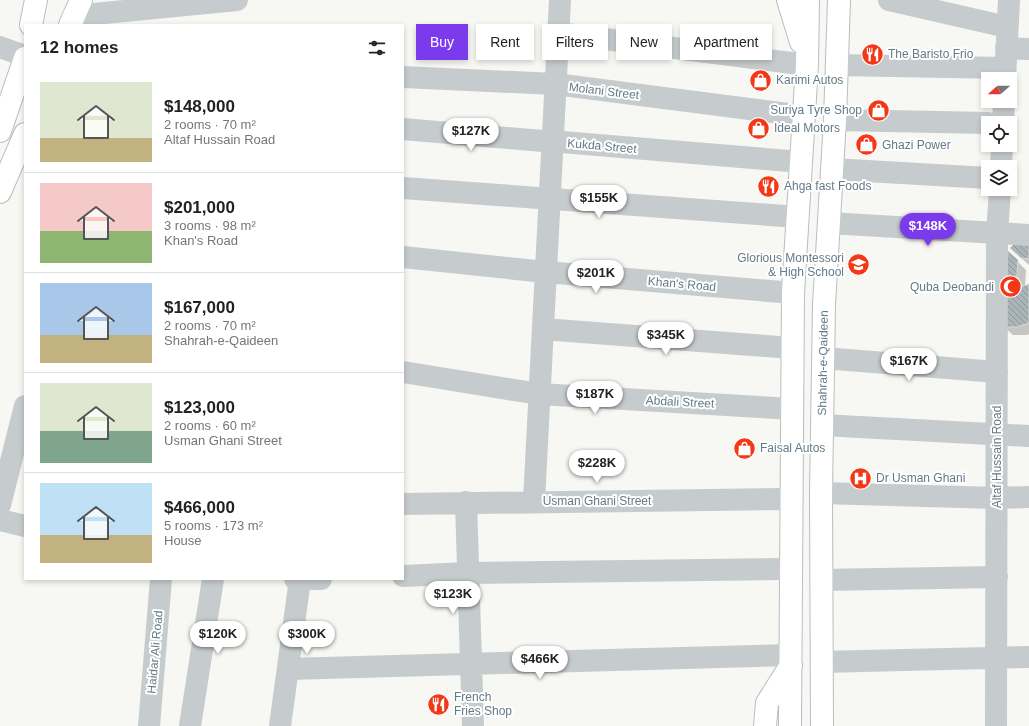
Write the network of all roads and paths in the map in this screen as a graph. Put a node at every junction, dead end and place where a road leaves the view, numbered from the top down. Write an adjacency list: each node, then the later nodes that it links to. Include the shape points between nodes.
1 (36, 0): 10 (main road)
2 (236, 0): 9 (street)
3 (560, 0): 11 (street)
4 (788, 0): 19 (main road)
5 (808, 0): 19 (main road)
6 (839, 0): 20 (main road, Shahrah-e-Qaideen)
7 (889, 0): 15 (street)
8 (1009, 0): 15 (street)
9 (75, 14)
10 (31, 24)
11 (559, 24)
12 (608, 39): 19 (street)
13 (0, 47): 16 (street)
14 (1029, 49): 15 (street)
15 (1006, 56): 20 (street)
16 (24, 57)
17 (24, 59): 23 (main road)
18 (556, 60): 22 (street)
19 (806, 65): 24 (main road)
20 (837, 66): 25 (main road, Shahrah-e-Qaideen)
21 (404, 77): 22 (street, Molani Street)
22 (555, 84): 24 (street, Molani Street); 36 (street)
23 (8, 87): 28 (main road)
24 (804, 116): 30 (main road)
25 (835, 120): 26 (street); 31 (main road, Shahrah-e-Qaideen)
26 (981, 123)
27 (404, 129): 30 (street, Kukda Street)
28 (0, 131)
29 (24, 136): 34 (main road)
30 (801, 162): 37 (main road)
31 (832, 169): 32 (street); 38 (main road, Shahrah-e-Qaideen)
32 (981, 178)
33 (404, 188): 36 (street)
34 (0, 192)
35 (1000, 196): 39 (street, Altaf Hussain Road)
36 (549, 198): 37 (street); 42 (street)
37 (798, 217): 43 (main road)
38 (829, 223): 39 (street); 46 (main road, Shahrah-e-Qaideen)
39 (998, 234): 40 (street); 48 (street, Altaf Hussain Road)
40 (1029, 235)
41 (404, 257): 42 (street, Khan's Road)
42 (545, 272): 43 (street, Khan's Road); 44 (street)
43 (793, 294): 45 (main road)
44 (543, 329): 45 (street); 49 (street)
45 (792, 348): 50 (main road)
46 (823, 358): 48 (street); 52 (main road, Shahrah-e-Qaideen)
47 (404, 372): 49 (street, Abdali Street)
48 (997, 372): 53 (street, Altaf Hussain Road)
49 (539, 394): 50 (street, Abdali Street); 59 (street)
50 (792, 409): 58 (main road)
51 (24, 410): 62 (street)
52 (822, 425): 53 (street); 55 (main road, Shahrah-e-Qaideen)
53 (997, 435): 54 (street); 57 (street, Altaf Hussain Road)
54 (1029, 436)
55 (821, 493): 57 (street); 72 (main road, Shahrah-e-Qaideen)
56 (1029, 497): 57 (street)
57 (997, 498): 68 (street, Altaf Hussain Road)
58 (791, 499): 59 (street, Usman Ghani Street); 65 (main road)
59 (534, 501): 60 (street, Usman Ghani Street)
60 (466, 502): 61 (street, Usman Ghani Street); 66 (street)
61 (404, 504)
62 (0, 505)
63 (0, 520): 64 (street)
64 (24, 526)
65 (791, 569): 66 (street); 75 (main road)
66 (468, 573): 67 (street); 77 (street)
67 (404, 576)
68 (996, 578): 72 (street); 74 (street, Altaf Hussain Road)
69 (161, 580): 79 (street, Haidar Ali Road)
70 (213, 580): 80 (street)
71 (304, 580): 78 (street)
72 (821, 580): 76 (main road, Shahrah-e-Qaideen)
73 (1029, 657): 74 (street)
74 (996, 658): 76 (street); 86 (street, Altaf Hussain Road)
75 (791, 660): 77 (street); 83 (main road, via 766,703); 84 (main road)
76 (822, 662): 85 (main road, Shahrah-e-Qaideen)
77 (471, 665): 78 (street); 82 (street)
78 (288, 669): 81 (street)
79 (149, 726)
80 (190, 726)
81 (280, 726)
82 (473, 726)
83 (765, 726)
84 (790, 726)
85 (822, 726)
86 (996, 726)

